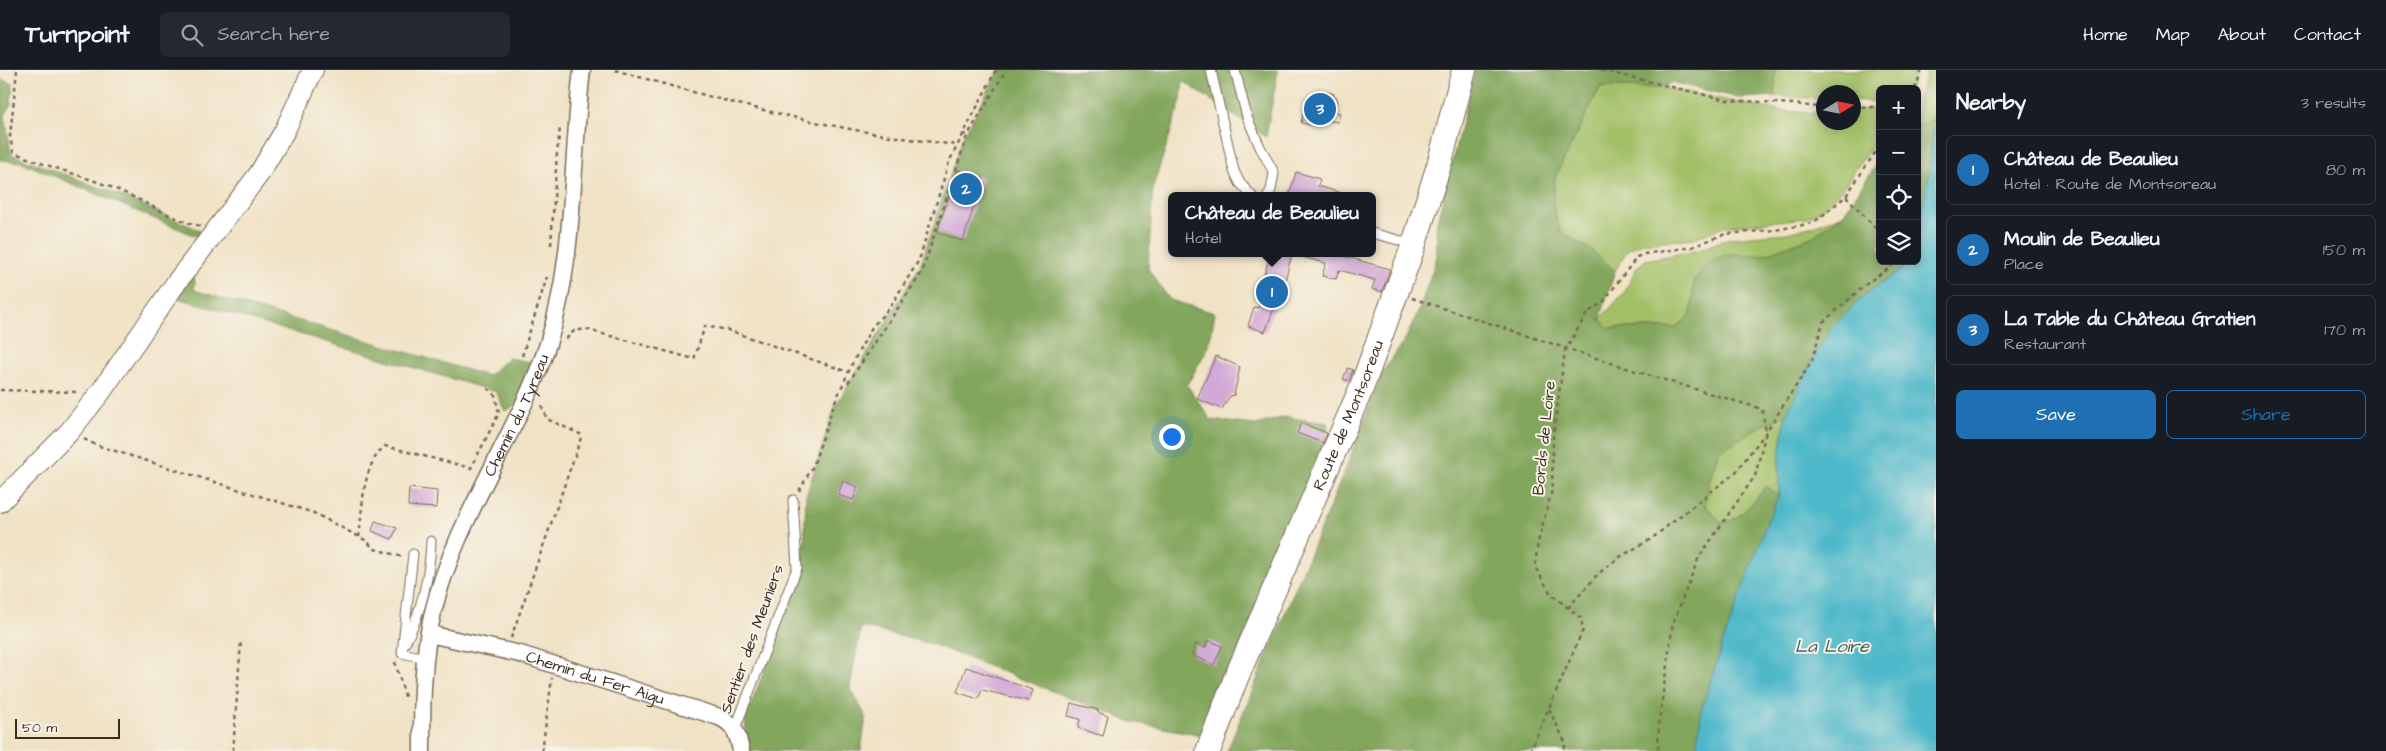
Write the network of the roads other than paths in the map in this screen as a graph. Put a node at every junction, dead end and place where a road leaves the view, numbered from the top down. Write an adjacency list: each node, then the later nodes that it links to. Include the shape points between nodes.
1 (313, 70): 11 (street, via 284,132 259,174 176,283 100,393 69,432)
2 (582, 70): 14 (street, Chemin du Tyreau, via 568,232 548,344 451,559)
3 (1210, 70): 6 (lane, via 1234,171)
4 (1235, 70): 7 (lane, via 1247,117 1274,173)
5 (1464, 70): 9 (main road, Route de Montsoreau)
6 (1248, 192)
7 (1270, 192)
8 (1376, 234): 9 (lane)
9 (1414, 244): 20 (main road, Route de Montsoreau, via 1361,389)
10 (793, 500): 17 (lane, Sentier des Meuniers, via 797,568)
11 (0, 502)
12 (431, 541): 15 (lane, via 423,593 412,630)
13 (410, 556): 15 (lane)
14 (429, 634): 16 (street, Chemin du Tyreau); 17 (street, Chemin du Fer Aigu, via 554,664 711,714 728,721)
15 (402, 648): 16 (lane, via 402,653)
16 (425, 658): 18 (street, Chemin du Tyreau)
17 (735, 729): 19 (street)
18 (422, 751)
19 (740, 751)
20 (1208, 751)

